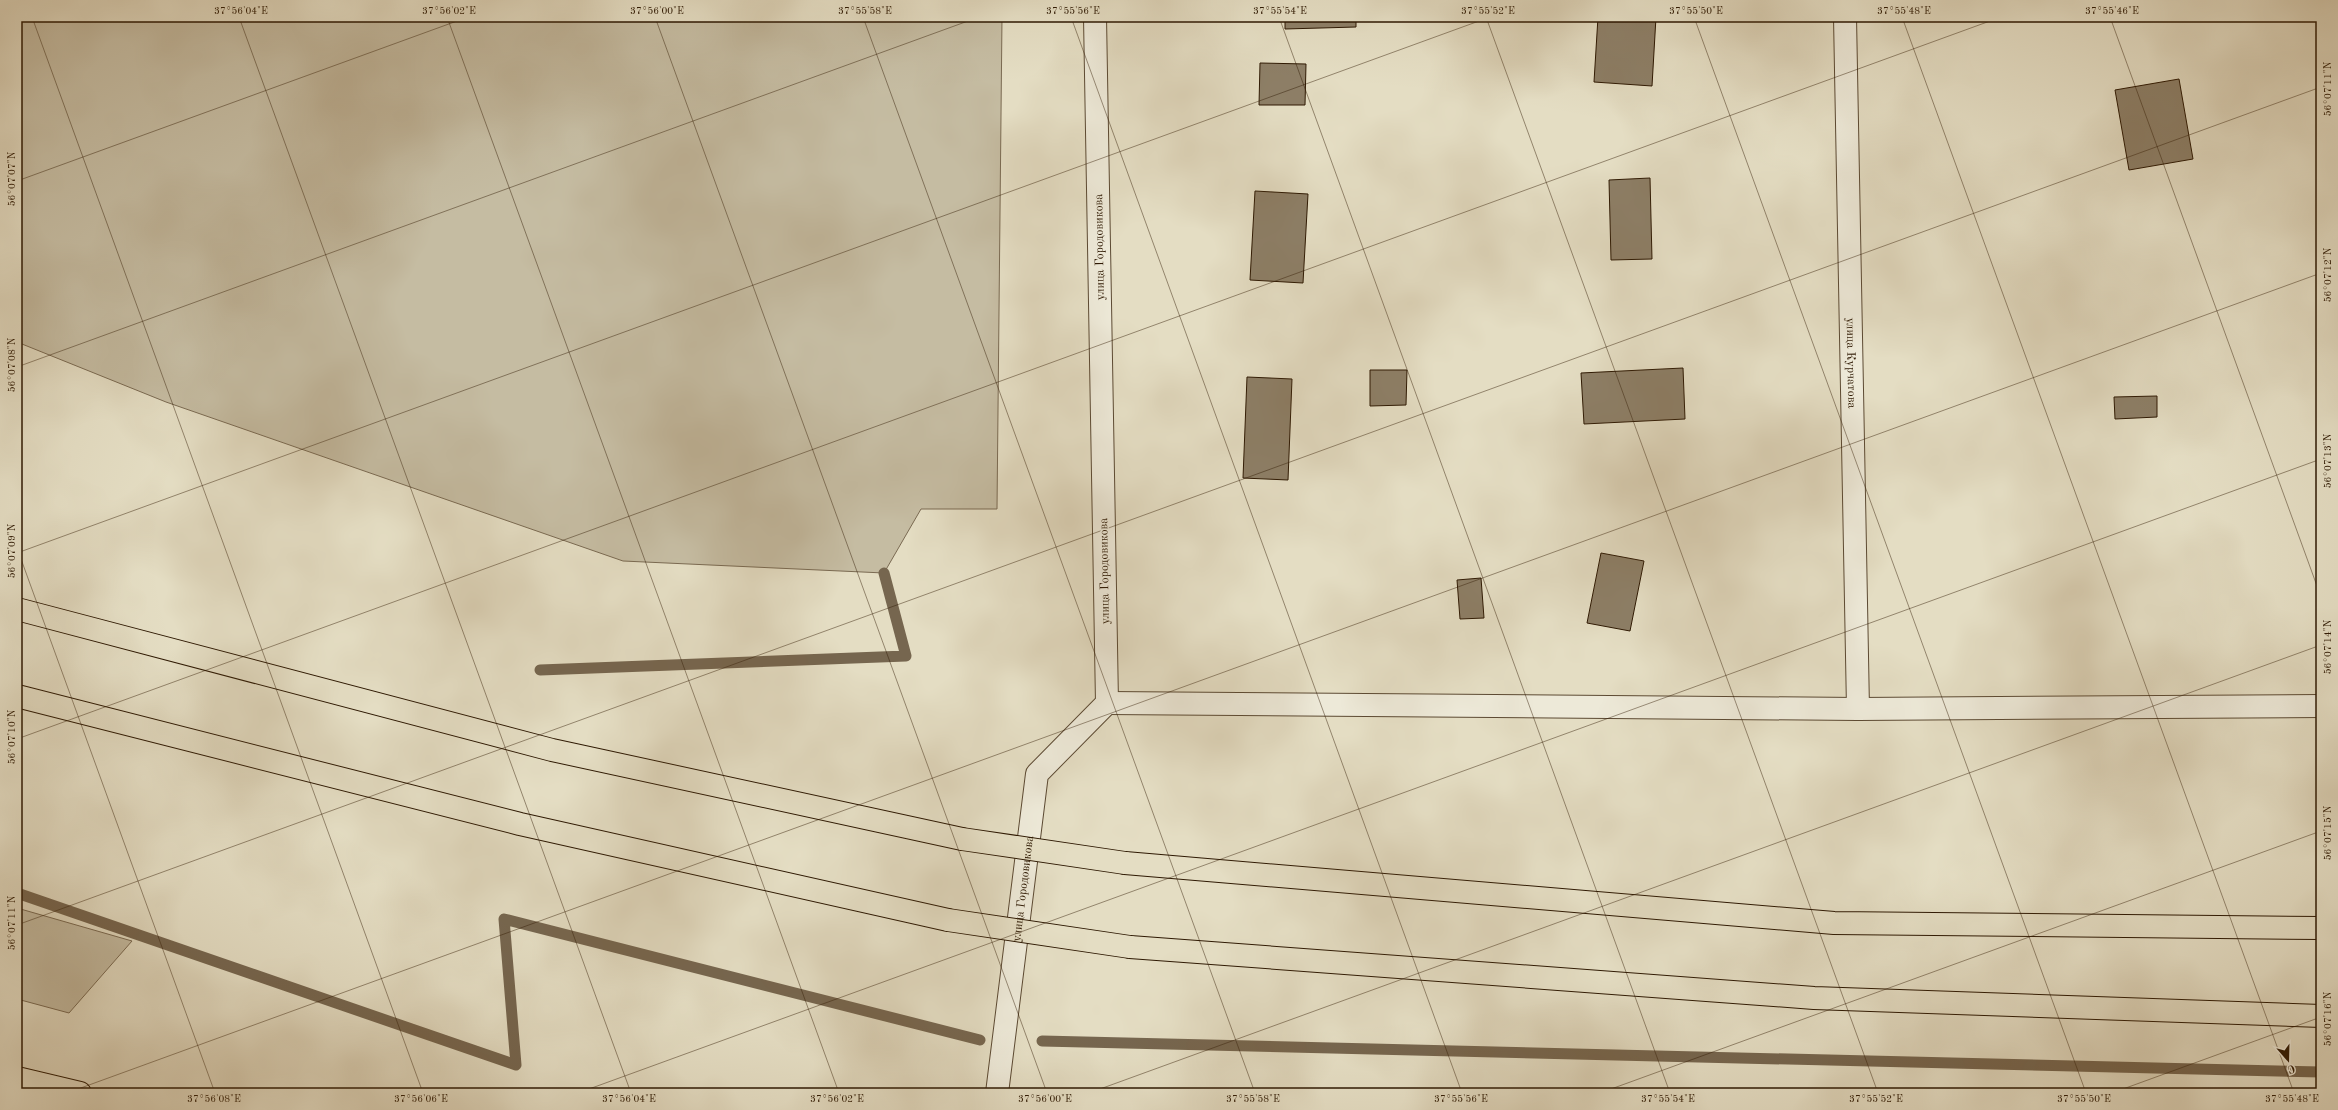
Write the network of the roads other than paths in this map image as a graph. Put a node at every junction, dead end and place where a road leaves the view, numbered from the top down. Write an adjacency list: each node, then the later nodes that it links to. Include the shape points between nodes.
1 (1095, 17): 5 (street, улица Городовикова)
2 (1845, 17): 7 (street, улица Курчатова)
3 (17, 609): 8 (highway, bridge, via 552,750 962,839 1125,863 1834,923)
4 (17, 696): 9 (highway, bridge, via 520,824 948,920 1130,947 1814,998)
5 (1107, 703): 7 (street); 12 (street, улица Городовикова, via 1037,774)
6 (2321, 706): 7 (street)
7 (1858, 709)
8 (2321, 928)
9 (2321, 1016)
10 (17, 1078): 11 (highway)
11 (80, 1093)
12 (997, 1093)

